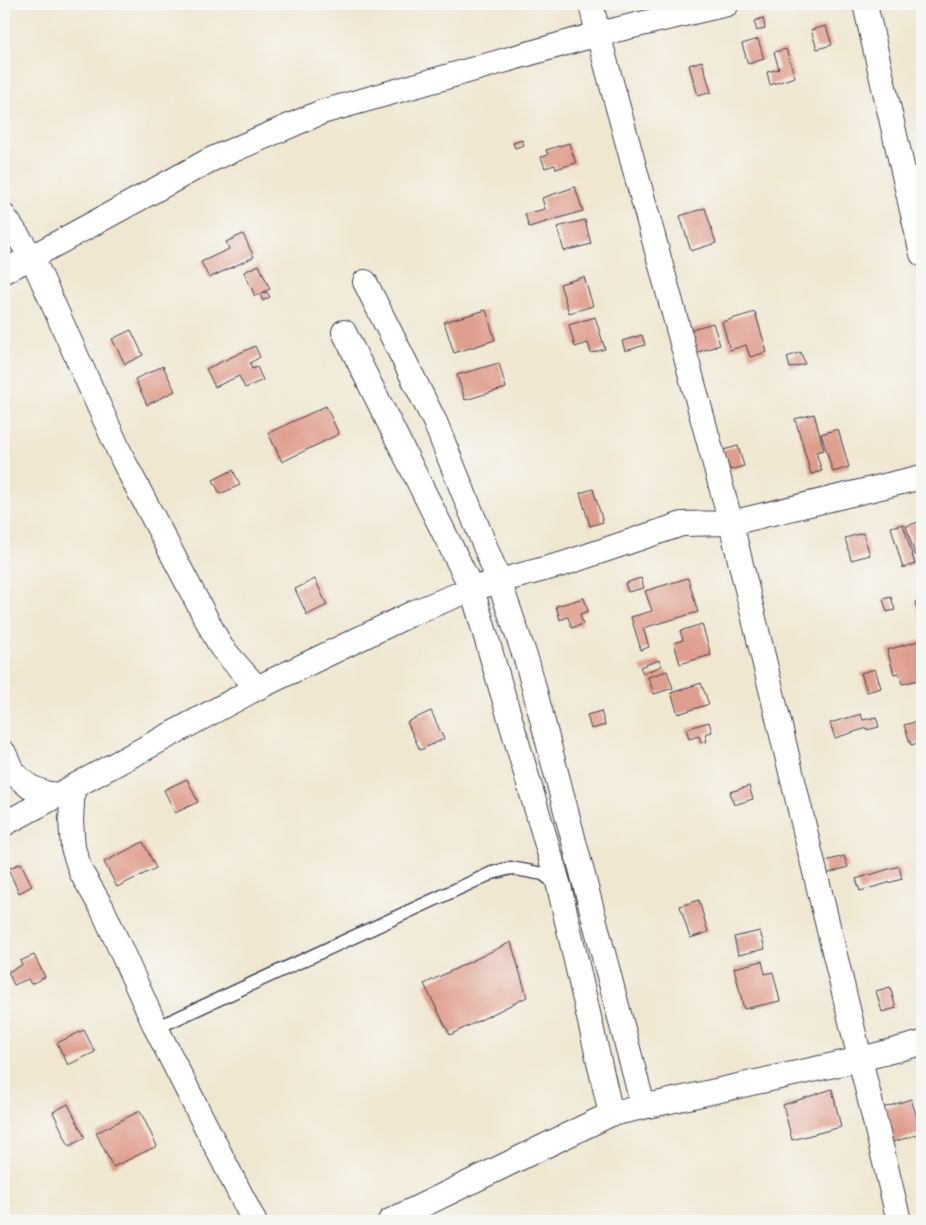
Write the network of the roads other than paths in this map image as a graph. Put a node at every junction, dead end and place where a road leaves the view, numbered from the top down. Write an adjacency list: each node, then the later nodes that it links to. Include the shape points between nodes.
1 (591, 4): 4 (street)
2 (727, 4): 4 (street)
3 (865, 4): 6 (street)
4 (598, 34): 7 (street, via 322,112 210,160); 12 (street)
5 (4, 216): 7 (street)
6 (922, 254)
7 (32, 257): 8 (street); 15 (street, via 124,462 221,647)
8 (4, 271)
9 (365, 282): 13 (street, via 435,422)
10 (344, 332): 14 (street)
11 (922, 477): 12 (street)
12 (731, 523): 13 (street, via 682,524 563,564); 22 (street)
13 (499, 581): 14 (street); 23 (street, via 528,665)
14 (472, 590): 15 (street, via 414,612); 19 (street)
15 (257, 688): 17 (street)
16 (4, 753): 17 (street, via 13,773 30,787 45,793)
17 (65, 791): 18 (street); 20 (street, via 73,848 81,872 102,908)
18 (4, 824)
19 (559, 886): 20 (lane, via 543,874 511,868 492,873); 24 (street)
20 (156, 1028): 25 (street)
21 (922, 1043): 22 (street)
22 (861, 1059): 23 (street); 27 (street)
23 (643, 1106): 24 (street)
24 (610, 1114): 26 (street)
25 (254, 1221)
26 (390, 1221)
27 (899, 1221)

